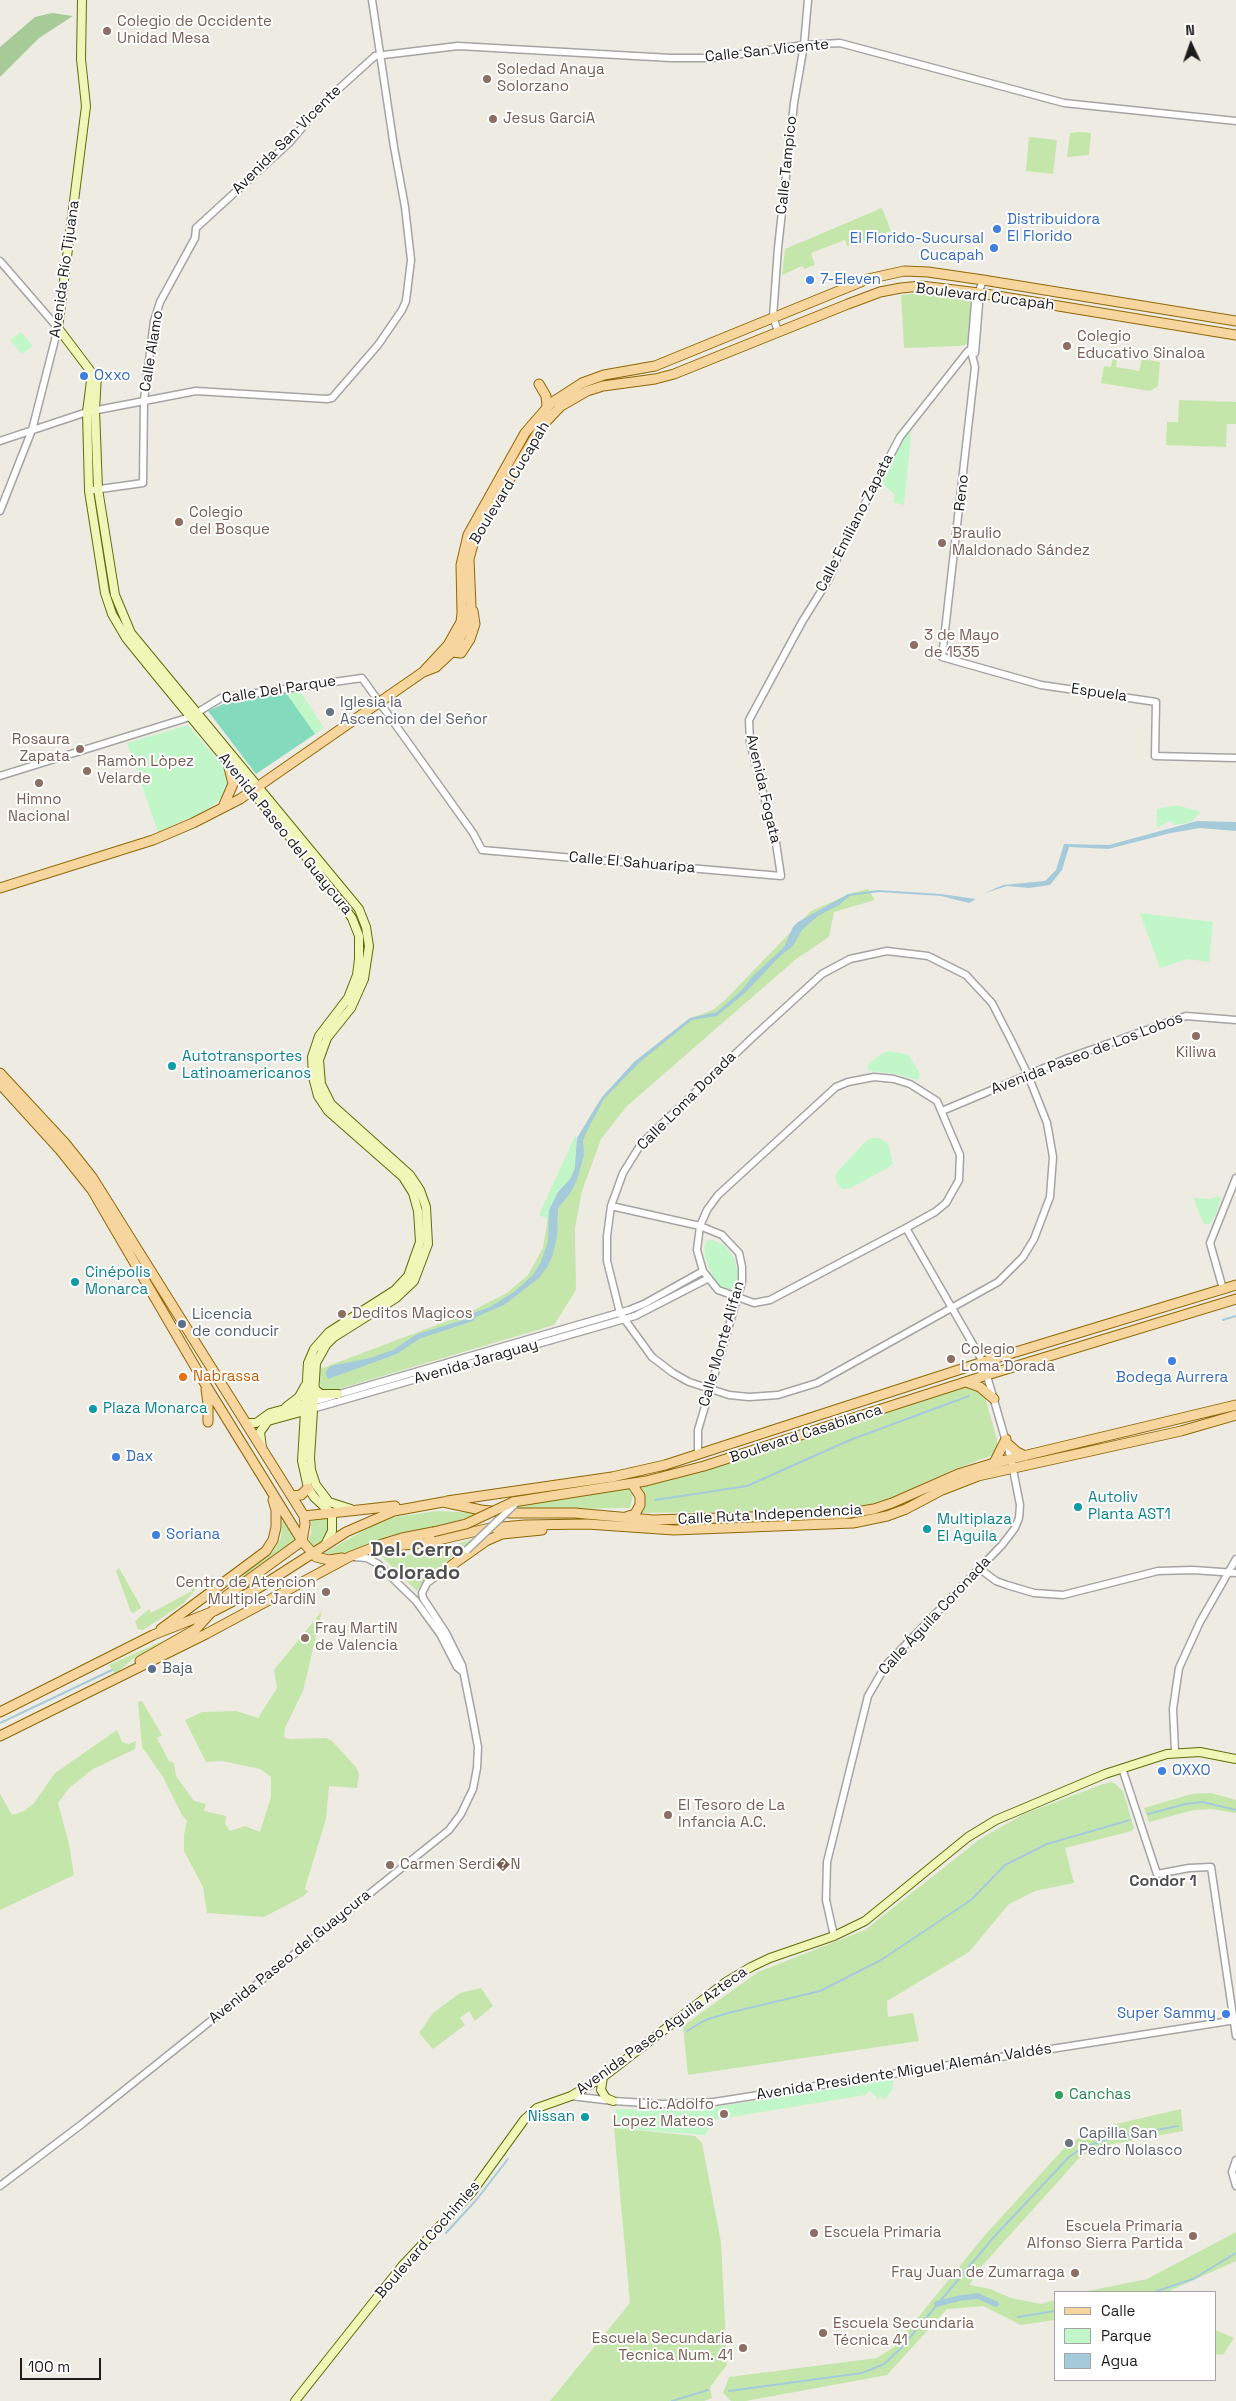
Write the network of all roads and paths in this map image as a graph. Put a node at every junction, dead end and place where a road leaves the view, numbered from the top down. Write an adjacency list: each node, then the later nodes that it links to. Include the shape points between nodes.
1 (82, 0): 13 (main road, Avenida Río Tijuana, via 80,59 86,106)
2 (372, 0): 5 (street)
3 (808, 0): 4 (street, Calle Tampico)
4 (804, 45): 5 (street, Calle San Vicente, via 703,58 458,46); 6 (street, Calle San Vicente, via 849,44 1064,102); 11 (street, Calle Tampico, via 782,200)
5 (380, 55): 7 (street, Avenida San Vicente, via 347,79 289,143); 19 (street, via 411,260 406,301 387,334 332,398 196,391)
6 (1236, 121)
7 (196, 228): 19 (street, Calle Alamo, via 195,238 160,302 150,339)
8 (0, 262): 13 (street)
9 (983, 280): 10 (street, Reno); 11 (main road, Boulevard Cucapah, via 928,272 887,274); 12 (main road, Boulevard Cucapah)
10 (978, 296): 14 (main road, Boulevard Cucapah, via 921,286 901,288 880,292); 15 (main road, Boulevard Cucapah); 16 (street, Reno)
11 (773, 317): 14 (street, Calle Tampico); 20 (main road, Boulevard Cucapah, via 664,363 589,380)
12 (1236, 321)
13 (58, 328): 17 (main road); 23 (street, Avenida Río Tijuana)
14 (778, 331): 25 (main road, Boulevard Cucapah, via 674,374 587,391 554,412)
15 (1236, 335)
16 (971, 351): 31 (street, Reno, via 975,367); 34 (street, Calle Emiliano Zapata, via 900,437 840,551 830,577)
17 (95, 374): 21 (main road, Avenida Paseo del Guaycura); 22 (main road, Avenida Paseo del Guaycura)
18 (539, 384): 20 (main road)
19 (144, 400): 21 (street); 28 (street, Calle Alamo, via 143,483)
20 (548, 406): 24 (main road, Boulevard Cucapah)
21 (96, 410): 22 (street); 28 (main road, Avenida Paseo del Guaycura)
22 (87, 412): 23 (street); 29 (main road, Avenida Paseo del Guaycura)
23 (32, 430): 26 (street); 30 (street, Avenida Río Tijuana)
24 (525, 433): 25 (main road); 27 (main road); 32 (main road, Boulevard Cucapah, via 465,542 461,566 461,622 448,645)
25 (537, 433): 27 (main road, Boulevard Cucapah)
26 (0, 441)
27 (527, 450): 32 (main road, Boulevard Cucapah, via 472,545 469,567 471,606 464,634 436,667)
28 (98, 489): 29 (street); 35 (main road, Avenida Paseo del Guaycura, via 120,611 131,632)
29 (88, 491): 35 (main road, Avenida Paseo del Guaycura, via 105,594 112,614 126,638)
30 (0, 512)
31 (942, 657): 36 (street, Espuela, via 1041,685 1156,702 1155,756)
32 (423, 672): 33 (main road)
33 (380, 702): 35 (street, Calle Del Parque, via 364,679 359,677 221,698); 39 (main road); 41 (street, Calle Del Parque)
34 (756, 704): 42 (street, Avenida Fogata, via 749,720 750,742 776,843)
35 (193, 715): 37 (main road, Avenida Paseo del Guaycura); 38 (street, Calle Del Parque); 39 (main road, Avenida Paseo del Guaycura)
36 (1236, 758)
37 (228, 763): 39 (main road, Avenida Paseo del Guaycura); 40 (main road, via 233,784)
38 (0, 776)
39 (254, 788): 40 (main road); 65 (main road, Avenida Paseo del Guaycura, via 347,909 359,936 360,959 354,984 344,1004 319,1036 312,1057 318,1096 334,1117 403,1177 413,1193 419,1218 420,1242 408,1276 395,1290 323,1338 311,1354)
40 (223, 808): 43 (main road, via 153,840)
41 (482, 850): 42 (street, Calle El Sahuaripa)
42 (781, 876)
43 (0, 888)
44 (1236, 1020): 46 (street, Avenida Paseo de Los Lobos, via 1186,1016)
45 (0, 1073): 76 (main road, via 88,1171)
46 (1028, 1075): 48 (street, Avenida Paseo de Los Lobos); 50 (street, Calle Loma Dorada, via 992,1003 966,975 928,956 907,952 887,951 850,959 822,974 641,1144 623,1173); 59 (street, Calle Loma Dorada, via 1051,1140 1053,1176 1050,1197 1034,1239 1023,1256 998,1282)
47 (0, 1084): 64 (main road, via 92,1190)
48 (942, 1111): 51 (street, via 937,1101 910,1084 894,1079 874,1077 836,1087 718,1195); 52 (street, via 960,1155 959,1180 954,1192 940,1208)
49 (1236, 1178): 56 (street, via 1210,1243)
50 (611, 1206): 51 (street, Calle Monte Alifan); 60 (street, Calle Loma Dorada, via 607,1261)
51 (700, 1226): 53 (street, via 697,1250); 57 (street, Calle Monte Alifan, via 722,1235 739,1253 742,1282)
52 (906, 1228): 57 (street, via 770,1300 754,1303); 59 (street, Calle Águila Coronada)
53 (703, 1271): 54 (street); 60 (street, Avenida Jaraguay, via 644,1304)
54 (707, 1279): 57 (street, via 718,1290); 61 (street, Avenida Jaraguay, via 653,1309)
55 (1236, 1285): 56 (main road, Boulevard Casablanca)
56 (1224, 1289): 62 (main road, Boulevard Casablanca)
57 (737, 1298): 67 (street, Calle Monte Alifan)
58 (1236, 1300): 63 (main road, Boulevard Casablanca)
59 (951, 1310): 62 (street, Calle Águila Coronada); 67 (street, Calle Loma Dorada, via 832,1375 793,1392 748,1397)
60 (620, 1313): 61 (street, Calle Loma Dorada); 68 (street, Avenida Jaraguay)
61 (624, 1320): 67 (street, Calle Loma Dorada, via 652,1357 688,1382); 71 (street, Avenida Jaraguay)
62 (983, 1362): 63 (street, Calle Águila Coronada); 79 (main road, Boulevard Casablanca)
63 (987, 1375): 66 (main road, Boulevard Casablanca); 69 (street, Calle Águila Coronada)
64 (204, 1382): 75 (main road); 84 (main road)
65 (310, 1382): 68 (main road, via 321,1394); 71 (main road, Avenida Paseo del Guaycura); 72 (main road, via 294,1402)
66 (966, 1382): 69 (main road, via 980,1387); 83 (main road, Boulevard Casablanca, via 704,1466)
67 (709, 1389): 79 (street, Calle Monte Alifan, via 698,1430)
68 (338, 1394): 71 (street, Avenida Jaraguay)
69 (994, 1399): 77 (street, Calle Águila Coronada)
70 (1236, 1405): 80 (main road, Calle Ruta Independencia)
71 (309, 1406): 72 (main road, Avenida Jaraguay); 74 (main road, Avenida Jaraguay); 85 (main road, Avenida Paseo del Guaycura, via 302,1462); 90 (main road, Avenida Paseo del Guaycura, via 310,1458 316,1485 329,1502)
72 (278, 1411): 74 (main road, Avenida Jaraguay)
73 (1236, 1414): 82 (main road, Calle Ruta Independencia, via 1181,1431)
74 (264, 1421): 76 (main road, Avenida Jaraguay); 78 (main road, via 260,1432)
75 (208, 1422)
76 (247, 1423): 78 (main road)
77 (1006, 1441): 80 (main road); 81 (main road); 82 (street, Calle Águila Coronada)
78 (262, 1448): 86 (main road)
79 (698, 1455): 87 (main road, Boulevard Casablanca, via 631,1474)
80 (1024, 1456): 82 (main road, Calle Ruta Independencia)
81 (994, 1463): 82 (main road, Calle Ruta Independencia); 94 (main road, Calle Ruta Independencia, via 958,1474 874,1509 844,1514)
82 (1012, 1463): 96 (main road, Calle Ruta Independencia, via 960,1482 887,1516 853,1523 674,1530); 104 (street, Calle Águila Coronada, via 1020,1505 1019,1518 1015,1528)
83 (632, 1484): 88 (main road, Boulevard Casablanca); 93 (main road, via 640,1496 640,1505 635,1514)
84 (269, 1485): 97 (main road); 108 (main road, via 277,1519 273,1540 266,1551)
85 (308, 1488): 86 (main road, via 302,1495); 91 (main road, Avenida Paseo del Guaycura)
86 (292, 1496): 92 (main road)
87 (443, 1502): 89 (main road, Calle Ruta Independencia); 93 (main road, Calle Ruta Independencia, via 511,1513 574,1513)
88 (514, 1504): 99 (main road, Boulevard Casablanca, bridge, via 466,1524); 103 (street, Avenida Paseo del Guaycura, bridge)
89 (410, 1508): 90 (main road); 98 (main road, via 377,1517)
90 (360, 1510): 91 (main road)
91 (332, 1514): 92 (main road); 98 (main road, via 332,1531)
92 (304, 1516): 97 (main road)
93 (624, 1518): 94 (main road, Calle Ruta Independencia)
94 (747, 1518): 96 (main road, via 690,1527 605,1522)
95 (559, 1524): 96 (main road, Calle Ruta Independencia); 99 (main road, via 490,1528 425,1543); 103 (main road, via 540,1530 502,1534)
96 (599, 1525)
97 (302, 1541): 100 (main road); 107 (main road, via 226,1596)
98 (324, 1545): 100 (main road)
99 (372, 1548): 101 (main road)
100 (311, 1553): 101 (main road, via 329,1560); 107 (main road, via 260,1587)
101 (349, 1557): 109 (main road); 110 (street, Avenida Paseo del Guaycura, via 372,1560 400,1584 428,1617)
102 (1236, 1559): 105 (street)
103 (452, 1565): 110 (street, Avenida Paseo del Guaycura, via 427,1583 422,1593 456,1650)
104 (980, 1569): 105 (street, via 996,1581 1016,1588 1063,1595 1158,1571); 116 (street, Calle Águila Coronada, via 896,1654 876,1679 868,1696 828,1856 826,1900)
105 (1228, 1573): 106 (street); 113 (street, via 1179,1668 1174,1709)
106 (1236, 1573)
107 (214, 1611): 108 (main road); 109 (main road, via 196,1629 138,1661)
108 (153, 1635): 111 (main road)
109 (129, 1672): 112 (main road)
110 (462, 1672): 123 (street, Avenida Paseo del Guaycura, via 478,1747 477,1768 473,1789 452,1826 82,2124)
111 (0, 1712)
112 (0, 1736)
113 (1175, 1752): 114 (main road, Avenida Paseo Aguila Azteca, via 1200,1752); 115 (main road, Avenida Paseo Aguila Azteca)
114 (1236, 1759)
115 (1122, 1768): 116 (main road, Avenida Paseo Aguila Azteca, via 996,1820 968,1837 865,1920); 117 (street, via 1157,1874 1210,1867)
116 (834, 1936): 119 (main road, Avenida Paseo Aguila Azteca, via 770,1958 735,1976)
117 (1235, 2020): 118 (street); 121 (street, Avenida Presidente Miguel Alemán Valdés, via 714,2102 683,2105)
118 (1236, 2036)
119 (603, 2076): 120 (main road, Avenida Paseo Aguila Azteca); 121 (main road, via 601,2090 606,2098)
120 (571, 2096): 121 (street, Avenida Presidente Miguel Alemán Valdés); 125 (main road, Boulevard Cochimies, via 546,2104 530,2114 472,2192 402,2266)
121 (613, 2101)
122 (1236, 2160): 124 (street, via 1232,2172)
123 (0, 2186)
124 (1236, 2186)
125 (295, 2401)

